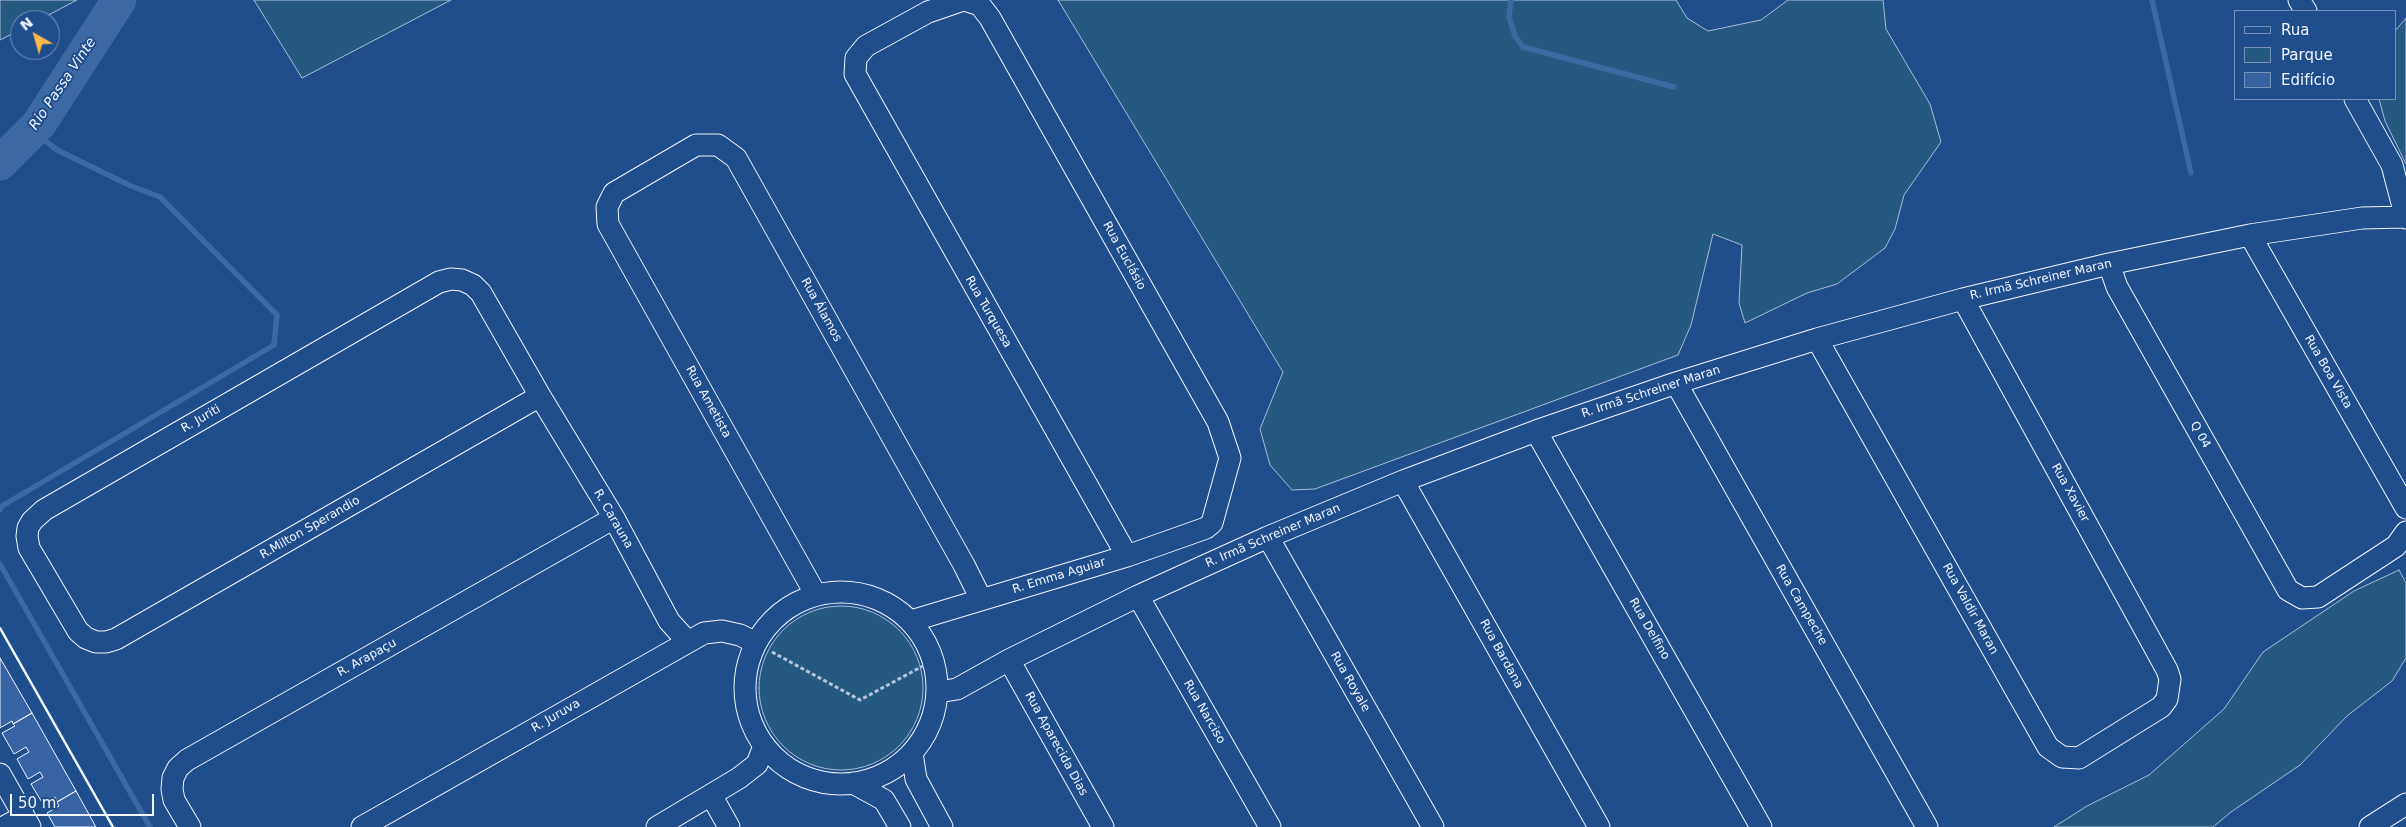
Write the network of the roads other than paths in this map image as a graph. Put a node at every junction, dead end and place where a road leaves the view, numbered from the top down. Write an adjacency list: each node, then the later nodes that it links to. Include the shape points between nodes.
1 (964, 0): 2 (street, Rua Euclásio, via 928,12 866,46); 17 (street, Rua Euclásio, via 980,6 990,18 1218,422 1230,458 1212,523)
2 (854, 66): 20 (street, Rua Turquesa, via 863,90)
3 (2356, 100): 5 (street, via 2392,165)
4 (607, 207): 21 (street, Rua Ametista, via 608,224); 23 (street, Rua Álamos, via 614,193 696,144 718,145 736,158 964,564)
5 (2406, 217): 6 (street, R. Irmã Schreiner Maran, via 2362,218)
6 (2250, 235): 7 (street, R. Irmã Schreiner Maran); 15 (street, Rua Boa Vista)
7 (2109, 264): 9 (street, R. Irmã Schreiner Maran); 18 (street, Q 04, via 2117,287 2288,590 2302,598 2318,597 2396,546)
8 (481, 293): 12 (street, R. Carauna); 25 (street, R. Juriti, via 462,280 439,282 37,514 26,536 29,548)
9 (1963, 299): 10 (street, R. Irmã Schreiner Maran); 29 (street, Rua Xavier, via 2167,670)
10 (1817, 339): 11 (street, R. Irmã Schreiner Maran); 29 (street, Rua Valdir Maran, via 2048,747 2062,758 2079,758 2161,707)
11 (1676, 383): 13 (street, R. Irmã Schreiner Maran); 50 (street, Rua Campeche)
12 (540, 396): 16 (street, R. Carauna); 25 (street, R.Milton Sperandio, via 116,639 96,642)
13 (1536, 431): 14 (street, R. Irmã Schreiner Maran); 49 (street, Rua Delfino)
14 (1403, 481): 19 (street, R. Irmã Schreiner Maran); 48 (street, Rua Bardana)
15 (2406, 508)
16 (614, 518): 26 (street, R. Carauna, via 670,621); 39 (street, R. Arapaçu, via 187,760 178,768 172,789 174,800)
17 (1206, 528): 20 (street, R. Emma Aguiar)
18 (2406, 532)
19 (1268, 537): 22 (street, R. Irmã Schreiner Maran); 47 (street, Rua Royale)
20 (1127, 556): 23 (street, R. Emma Aguiar)
21 (816, 595): 24 (street, via 849,591 865,594 895,607); 27 (street, via 787,608 764,630)
22 (1138, 596): 28 (street, R. Irmã Schreiner Maran); 46 (street, Rua Narciso)
23 (981, 600): 24 (street, R. Emma Aguiar)
24 (911, 620): 30 (street, via 928,644 934,660)
25 (78, 631)
26 (687, 641): 27 (street, R. Juruva, via 704,633 722,631 740,634); 40 (street, R. Juruva)
27 (756, 643): 31 (street, via 745,678 745,696 754,730)
28 (1009, 660): 30 (street, R. Irmã Schreiner Maran, via 957,689); 45 (street, Rua Aparecida Dias)
29 (2170, 689)
30 (938, 692): 32 (street, via 930,725)
31 (764, 746): 34 (street, via 788,769 804,777 836,784); 35 (street, via 757,764)
32 (912, 753): 34 (street, via 886,774); 44 (street, via 916,779)
33 (0, 774): 37 (street)
34 (854, 783): 43 (street, via 884,800)
35 (711, 795): 41 (street); 42 (street)
36 (2406, 804): 51 (street)
37 (27, 822): 38 (street)
38 (4, 827)
39 (190, 827)
40 (362, 827)
41 (657, 827)
42 (729, 827)
43 (900, 827)
44 (942, 827)
45 (1103, 827)
46 (1270, 827)
47 (1433, 827)
48 (1599, 827)
49 (1761, 827)
50 (1927, 827)
51 (2370, 827)

